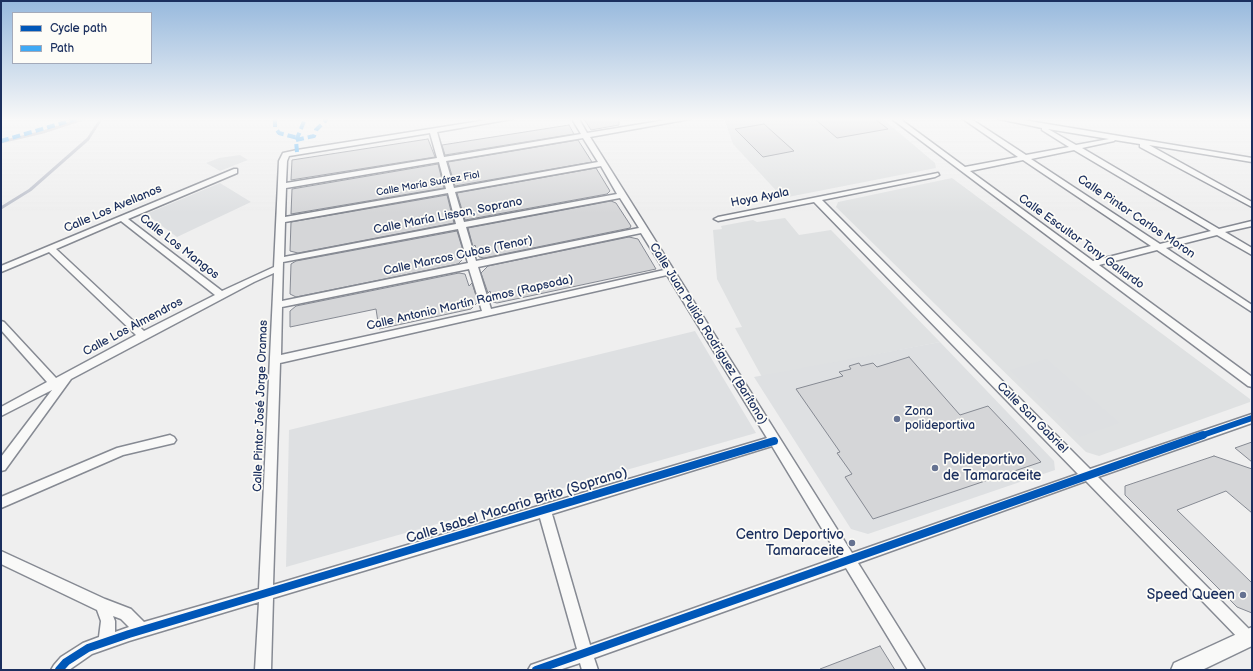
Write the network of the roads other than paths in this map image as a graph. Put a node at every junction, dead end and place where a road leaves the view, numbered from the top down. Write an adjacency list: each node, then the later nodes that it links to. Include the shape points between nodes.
1 (308, 150): 20 (street, Calle Pintor José Jorge Oramas, via 286,156 283,161)
2 (438, 150): 13 (street)
3 (499, 150): 13 (street)
4 (594, 150): 15 (street, Calle Juan Pulido Rodríguez (Barítono))
5 (937, 150): 17 (street, Calle Escultor Tony Gallardo)
6 (1013, 150): 11 (street, Calle Pintor Carlos Moron)
7 (1060, 150): 11 (street)
8 (1082, 150): 31 (street)
9 (1154, 150): 24 (street)
10 (1192, 150): 12 (street)
11 (1024, 158): 17 (street); 32 (street, Calle Pintor Carlos Moron)
12 (1238, 158): 14 (street); 16 (street)
13 (441, 160): 20 (street); 21 (street)
14 (1252, 160)
15 (602, 164): 21 (street, Calle María Suárez Fiol); 22 (street, Calle Juan Pulido Rodríguez (Barítono))
16 (1252, 165)
17 (964, 170): 36 (street, Calle Escultor Tony Gallardo)
18 (234, 171): 25 (street, Calle Los Avellanos)
19 (935, 175): 23 (street)
20 (283, 186): 27 (street, Calle Pintor José Jorge Oramas)
21 (451, 190): 27 (street, Calle María Suárez Fiol); 29 (street)
22 (622, 195): 29 (street, Calle María Lisson, Soprano); 30 (street, Calle Juan Pulido Rodríguez (Barítono))
23 (811, 200): 26 (street, Hoya Ayala); 55 (street, Calle San Gabriel)
24 (1252, 205)
25 (122, 218): 33 (street, Calle Los Avellanos); 40 (street, Calle Los Mangos)
26 (718, 219)
27 (281, 220): 35 (street, Calle Pintor José Jorge Oramas)
28 (1252, 223): 31 (street)
29 (461, 225): 35 (street, Calle María Lisson, Soprano); 37 (street)
30 (643, 230): 37 (street, Calle Marcos Cubas (Tenor)); 39 (street, Calle Juan Pulido Rodríguez (Barítono))
31 (1218, 232): 32 (street); 34 (street)
32 (1159, 247): 36 (street); 42 (street, Calle Pintor Carlos Moron)
33 (50, 248): 38 (street, Calle Los Avellanos); 45 (street)
34 (1252, 252)
35 (279, 264): 40 (street, Calle Los Almendros); 41 (street, Calle Pintor José Jorge Oramas)
36 (1092, 264): 48 (street, Calle Escultor Tony Gallardo)
37 (473, 265): 41 (street, Calle Marcos Cubas (Tenor)); 43 (street)
38 (1, 269)
39 (670, 272): 43 (street, Calle Antonio Martín Ramos (Rapsoda)); 53 (street, Calle Juan Pulido Rodríguez (Barítono))
40 (221, 295): 45 (street, Calle Los Almendros)
41 (278, 305): 46 (street, Calle Pintor José Jorge Oramas)
42 (1252, 309)
43 (487, 313): 46 (street, Calle Antonio Martín Ramos (Rapsoda))
44 (1, 324): 49 (street)
45 (143, 336): 47 (street, Calle Los Almendros)
46 (276, 360): 60 (street, Calle Pintor José Jorge Oramas)
47 (68, 376): 49 (street, Calle Los Almendros); 54 (street)
48 (1252, 383)
49 (55, 384): 50 (street, Calle Los Almendros)
50 (1, 412)
51 (1252, 418): 55 (street)
52 (170, 440): 56 (street, via 121,451)
53 (774, 441): 57 (street, Calle Isabel Macario Brito (Soprano)); 59 (street, Calle Juan Pulido Rodríguez (Barítono))
54 (1, 466)
55 (1088, 475): 59 (street); 63 (street, Calle San Gabriel)
56 (1, 503)
57 (544, 511): 60 (street, Calle Isabel Macario Brito (Soprano)); 65 (street)
58 (1, 557): 61 (street)
59 (849, 560): 65 (street); 70 (street, Calle Juan Pulido Rodríguez (Barítono))
60 (266, 594): 62 (street, Calle Isabel Macario Brito (Soprano)); 67 (street, Calle Pintor José Jorge Oramas)
61 (102, 605): 62 (street, via 126,614); 64 (street, via 108,621)
62 (142, 630): 64 (street, Calle Isabel Macario Brito (Soprano))
63 (1250, 637): 71 (street)
64 (105, 642): 66 (street, Calle Isabel Macario Brito (Soprano), via 88,648 66,662)
65 (585, 654): 68 (street); 69 (street)
66 (59, 670)
67 (263, 670)
68 (536, 670)
69 (590, 670)
70 (917, 670)
71 (1181, 670)

